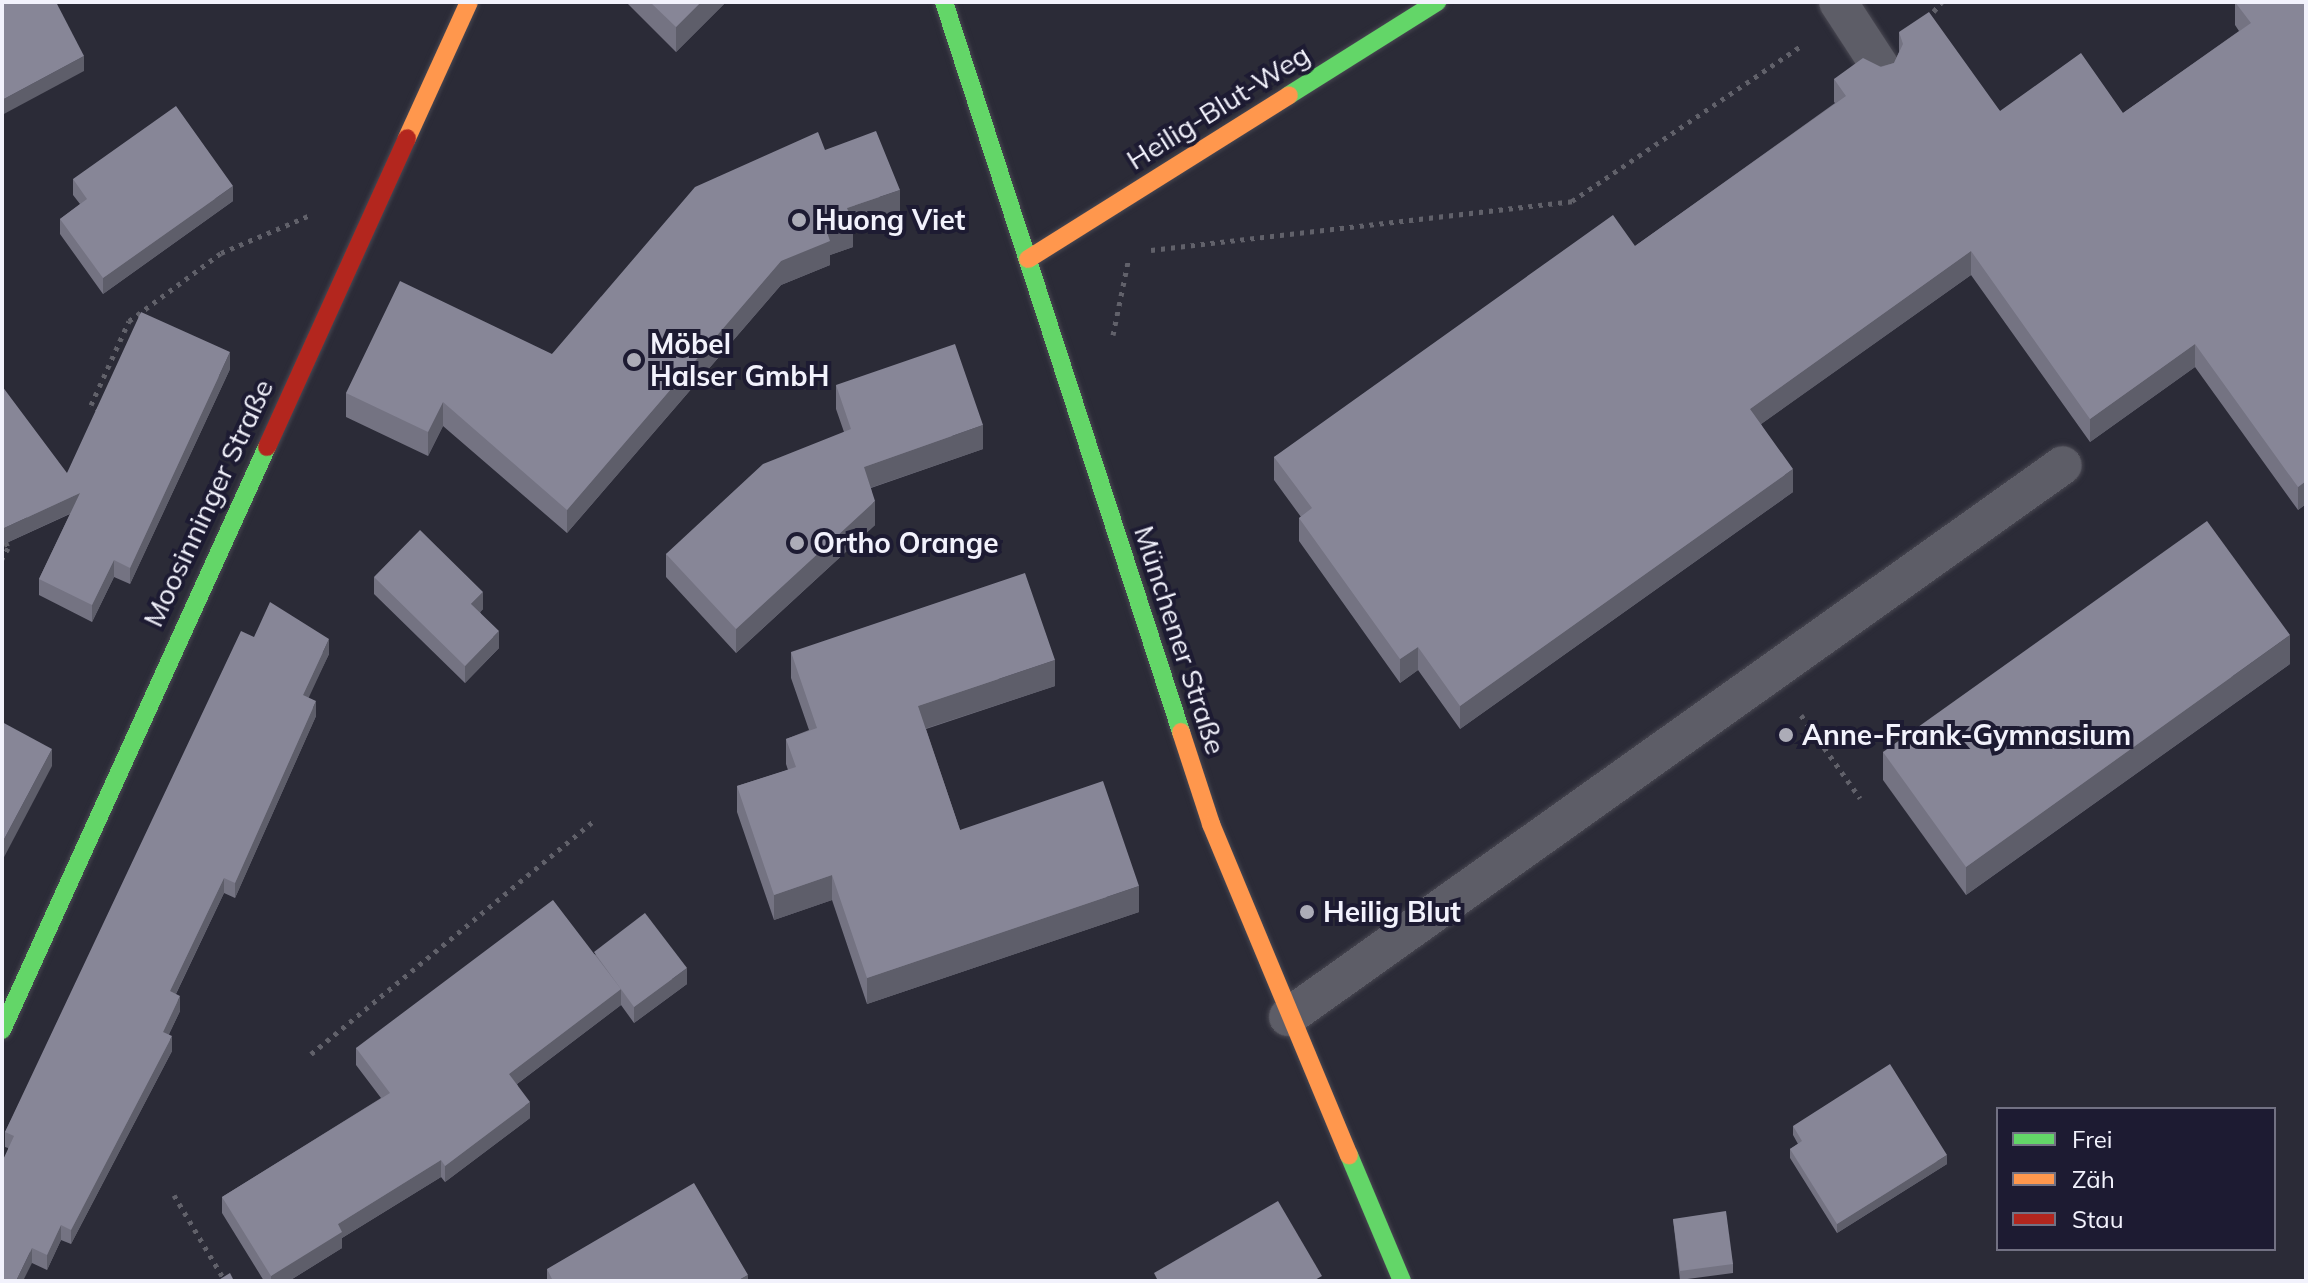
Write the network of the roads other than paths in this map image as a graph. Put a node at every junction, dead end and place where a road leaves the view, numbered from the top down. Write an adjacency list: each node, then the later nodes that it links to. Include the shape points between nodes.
1 (469, 2): 9 (street, Moosinninger Straße)
2 (944, 2): 6 (street, Münchener Straße)
3 (1437, 2): 6 (street, Heilig-Blut-Weg)
4 (1843, 9): 5 (lane)
5 (1881, 68)
6 (1028, 259): 8 (street, Münchener Straße, via 1211,824)
7 (2063, 465): 8 (lane)
8 (1288, 1017): 10 (street, Münchener Straße)
9 (2, 1030)
10 (1402, 1281)

